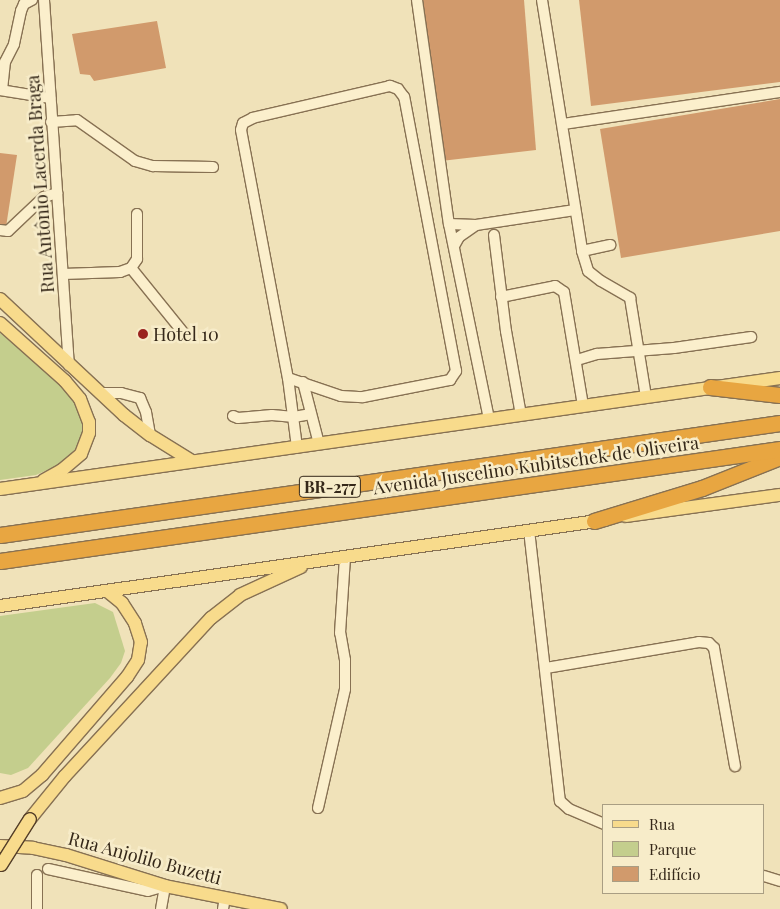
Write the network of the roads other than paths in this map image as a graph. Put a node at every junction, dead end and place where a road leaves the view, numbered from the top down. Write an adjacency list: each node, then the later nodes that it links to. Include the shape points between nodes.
1 (32, 0): 5 (street, via 21,10 14,44 5,62)
2 (44, 0): 7 (street, Rua Antônio Lacerda Braga)
3 (416, 0): 14 (street)
4 (542, 0): 9 (street)
5 (1, 90): 7 (street)
6 (780, 92): 9 (street)
7 (50, 98): 8 (street, Rua Antônio Lacerda Braga)
8 (51, 122): 10 (street, via 77,120 135,161 153,166); 11 (street, Rua Antônio Lacerda Braga)
9 (562, 124): 12 (street)
10 (213, 167)
11 (57, 193): 16 (street, via 44,197 8,231); 22 (street, Rua Antônio Lacerda Braga)
12 (575, 210): 15 (street); 20 (street)
13 (137, 214): 21 (street, via 137,258)
14 (449, 224): 15 (street); 19 (street)
15 (476, 225): 19 (street, via 459,237)
16 (0, 230)
17 (494, 235): 23 (street)
18 (610, 245): 20 (street)
19 (454, 246): 43 (street)
20 (582, 251): 28 (street, via 588,271 630,298)
21 (130, 268): 22 (street, via 120,272); 26 (street)
22 (63, 274): 30 (street, Rua Antônio Lacerda Braga)
23 (501, 297): 29 (street, via 555,286 560,288 564,292); 40 (street)
24 (0, 300): 30 (main road)
25 (0, 323): 51 (main road, via 73,389 89,422 89,433 81,454 62,470)
26 (186, 336)
27 (751, 337): 28 (street)
28 (640, 350): 29 (street, via 597,354); 37 (street)
29 (577, 360): 38 (street)
30 (69, 365): 35 (main road)
31 (288, 378): 33 (street); 33 (street, via 241,130 243,123 252,118 390,86 398,89 404,97 456,371 450,380 363,397 341,396); 42 (street)
32 (780, 378): 34 (main road)
33 (303, 382): 39 (street)
34 (710, 387): 36 (highway); 37 (main road)
35 (100, 393): 45 (main road); 45 (street, via 121,393 140,398)
36 (780, 395)
37 (646, 397): 38 (main road)
38 (583, 406): 40 (main road)
39 (311, 414): 42 (street); 46 (street)
40 (521, 414): 43 (main road)
41 (233, 416): 42 (street)
42 (294, 417): 47 (street)
43 (489, 419): 46 (main road)
44 (780, 423): 56 (highway, Avenida Juscelino Kubitschek de Oliveira / BR-277)
45 (150, 434): 50 (main road)
46 (319, 444): 47 (main road)
47 (297, 447): 50 (main road)
48 (780, 449): 59 (highway, Avenida Juscelino Kubitschek de Oliveira / BR-277)
49 (780, 457): 54 (highway, via 702,488)
50 (192, 461): 51 (main road)
51 (37, 484): 52 (main road)
52 (0, 489)
53 (780, 495): 54 (main road)
54 (594, 521): 55 (main road)
55 (529, 530): 57 (main road); 64 (street)
56 (0, 535)
57 (345, 556): 58 (main road); 67 (street, via 340,633 345,660 345,689)
58 (317, 560): 60 (main road); 70 (main road, bridge, via 240,595 211,618 79,761 30,819)
59 (0, 561)
60 (135, 587): 61 (main road); 63 (main road)
61 (107, 591): 62 (main road); 63 (main road)
62 (0, 606)
63 (125, 606): 66 (main road, via 141,642 134,668 33,784 23,791)
64 (546, 668): 65 (street, via 698,642 709,643 714,648); 68 (street, via 560,801 569,809)
65 (736, 766)
66 (0, 798)
67 (318, 808)
68 (602, 823)
69 (0, 846): 75 (main road, Rua Anjolilo Buzetti, via 66,855)
70 (0, 866)
71 (48, 869): 75 (street, via 148,891)
72 (37, 875): 77 (street)
73 (765, 876): 74 (street)
74 (780, 881)
75 (165, 886): 76 (main road, Rua Anjolilo Buzetti); 78 (street)
76 (224, 903): 79 (main road, Rua Anjolilo Buzetti)
77 (37, 909)
78 (160, 909)
79 (281, 909)

